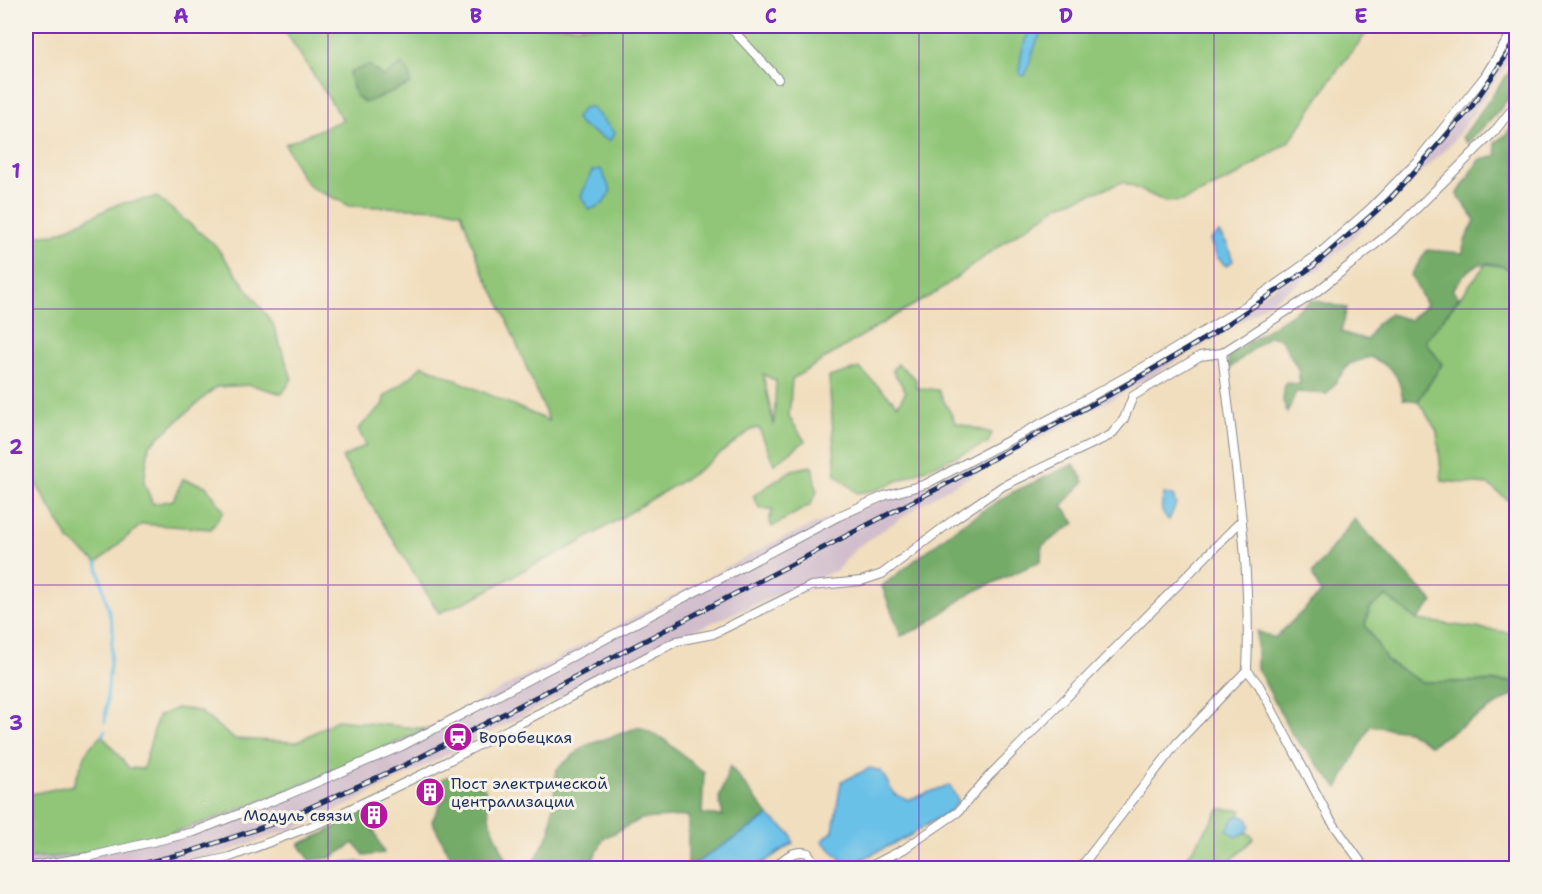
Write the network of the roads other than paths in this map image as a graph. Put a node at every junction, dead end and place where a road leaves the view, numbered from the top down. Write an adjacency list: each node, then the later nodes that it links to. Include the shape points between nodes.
1 (729, 26): 3 (street)
2 (1516, 26): 8 (street, via 1485,76 1418,160 1371,208 1320,253 1247,305 1153,362 926,484 884,496 828,522 402,746 194,832)
3 (778, 79)
4 (1516, 104): 5 (street, via 1494,132 1402,223 1315,293)
5 (1222, 353): 6 (street); 9 (street, via 1200,356 1133,396 1124,419 1111,435 1004,486 882,574 861,582 811,586 713,634 677,641 325,821 230,856)
6 (1242, 520): 7 (street, via 1249,627); 12 (street, via 958,812 904,849)
7 (1247, 670): 13 (street, via 1177,744); 14 (street, via 1259,685 1330,819)
8 (26, 867)
9 (182, 868)
10 (774, 868): 11 (street, via 799,851 808,853)
11 (818, 868)
12 (867, 868)
13 (1080, 868)
14 (1365, 868)

